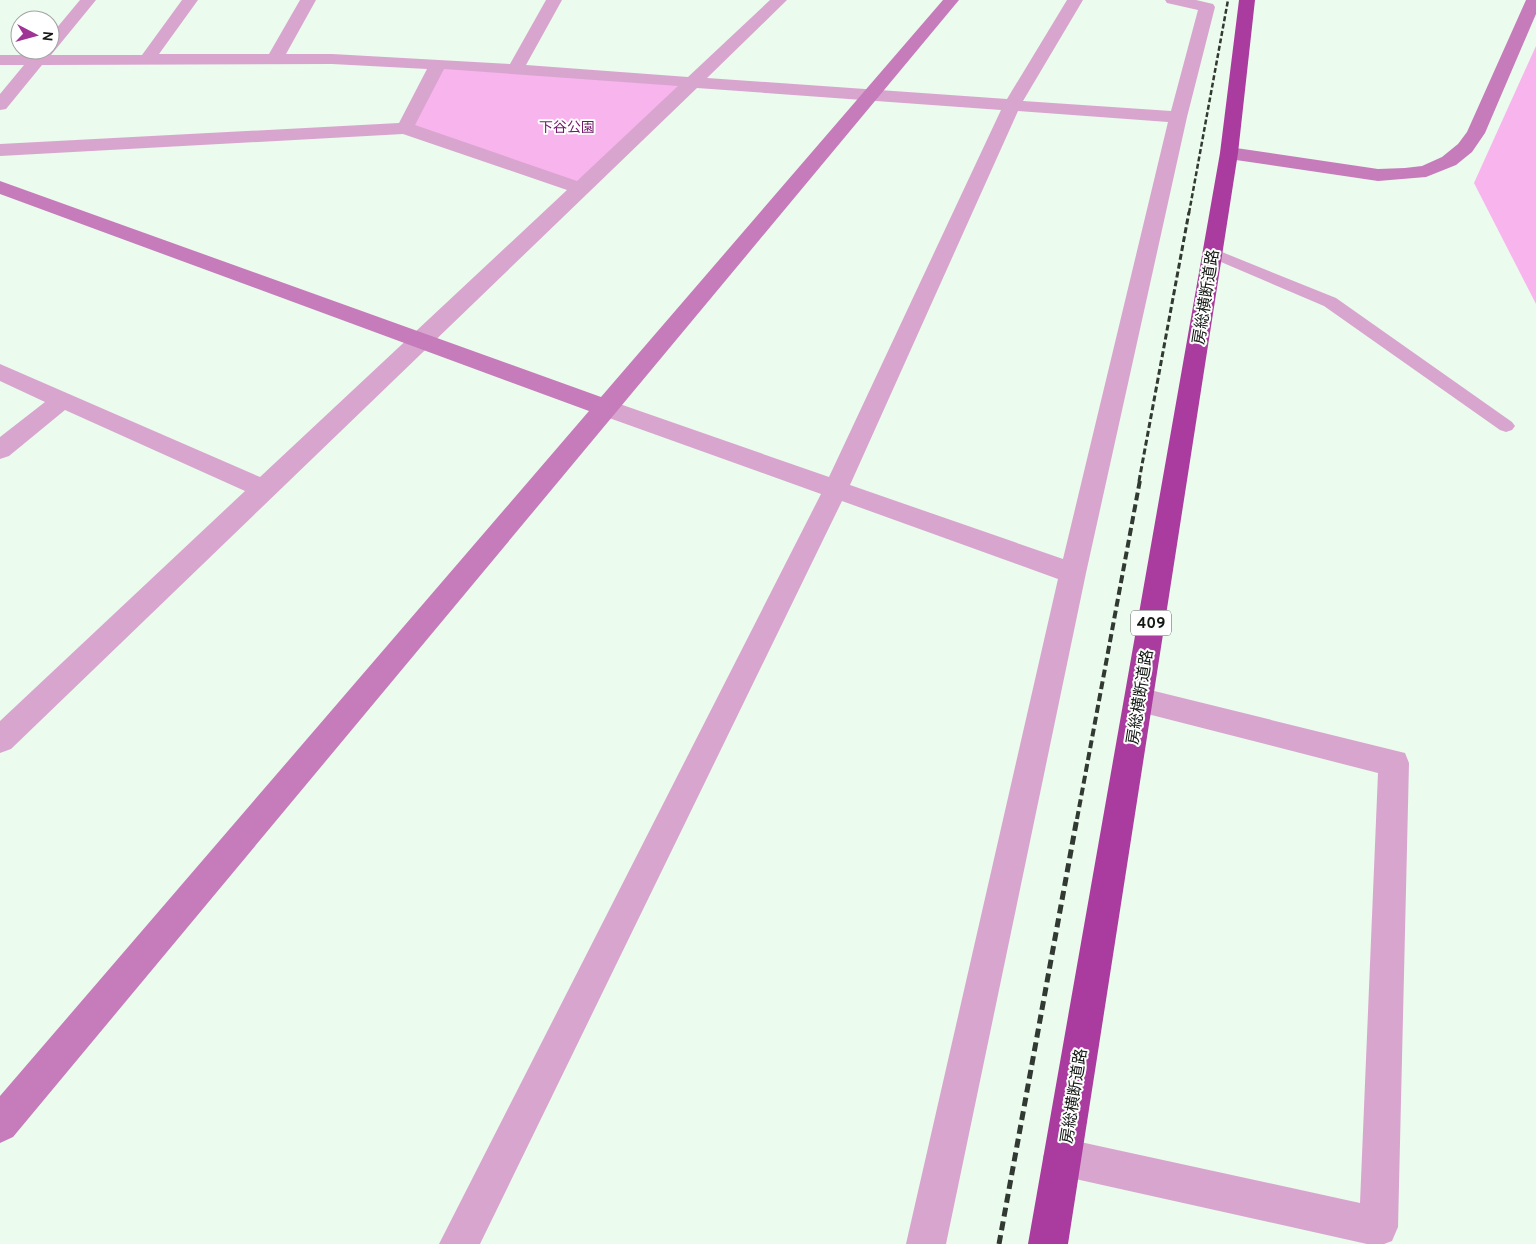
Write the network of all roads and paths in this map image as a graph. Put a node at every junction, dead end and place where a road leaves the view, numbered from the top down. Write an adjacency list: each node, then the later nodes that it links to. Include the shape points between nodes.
1 (88, 0): 11 (street)
2 (190, 0): 13 (street)
3 (308, 0): 14 (street)
4 (554, 0): 17 (street)
5 (779, 0): 18 (street)
6 (951, 0): 19 (street)
7 (1075, 0): 21 (street)
8 (1173, 0): 22 (street, via 1207,7)
9 (1246, 0): 25 (highway, 房総横断道路 / 409)
10 (1534, 0): 25 (street, via 1476,133 1449,162 1426,171 1378,174)
11 (60, 34)
12 (60, 56): 13 (street)
13 (148, 59): 14 (street)
14 (275, 59): 16 (street)
15 (38, 60): 20 (street)
16 (438, 64): 17 (street); 23 (street)
17 (515, 70): 18 (street)
18 (692, 83): 19 (street); 27 (street)
19 (871, 95): 21 (street); 32 (street)
20 (0, 105)
21 (1012, 105): 22 (street); 36 (street)
22 (1178, 117): 37 (street)
23 (405, 128): 24 (street); 27 (street)
24 (0, 150)
25 (1229, 152): 28 (highway, 房総横断道路 / 409)
26 (0, 187): 29 (street)
27 (580, 188): 29 (street)
28 (1212, 253): 33 (lane, via 1330,302); 38 (highway, 房総横断道路 / 409)
29 (420, 340): 32 (street); 35 (street)
30 (0, 372): 31 (street)
31 (63, 400): 34 (street); 35 (street)
32 (606, 408): 36 (street); 40 (street)
33 (1506, 426)
34 (0, 450)
35 (264, 489): 39 (street)
36 (836, 489): 37 (street); 42 (street)
37 (1073, 573): 43 (street)
38 (1138, 700): 41 (highway, 房総横断道路 / 409); 41 (street, via 1394,763 1378,1226)
39 (0, 740)
40 (0, 1124)
41 (1062, 1157): 44 (highway, 房総横断道路 / 409)
42 (459, 1244)
43 (926, 1244)
44 (1048, 1244)

